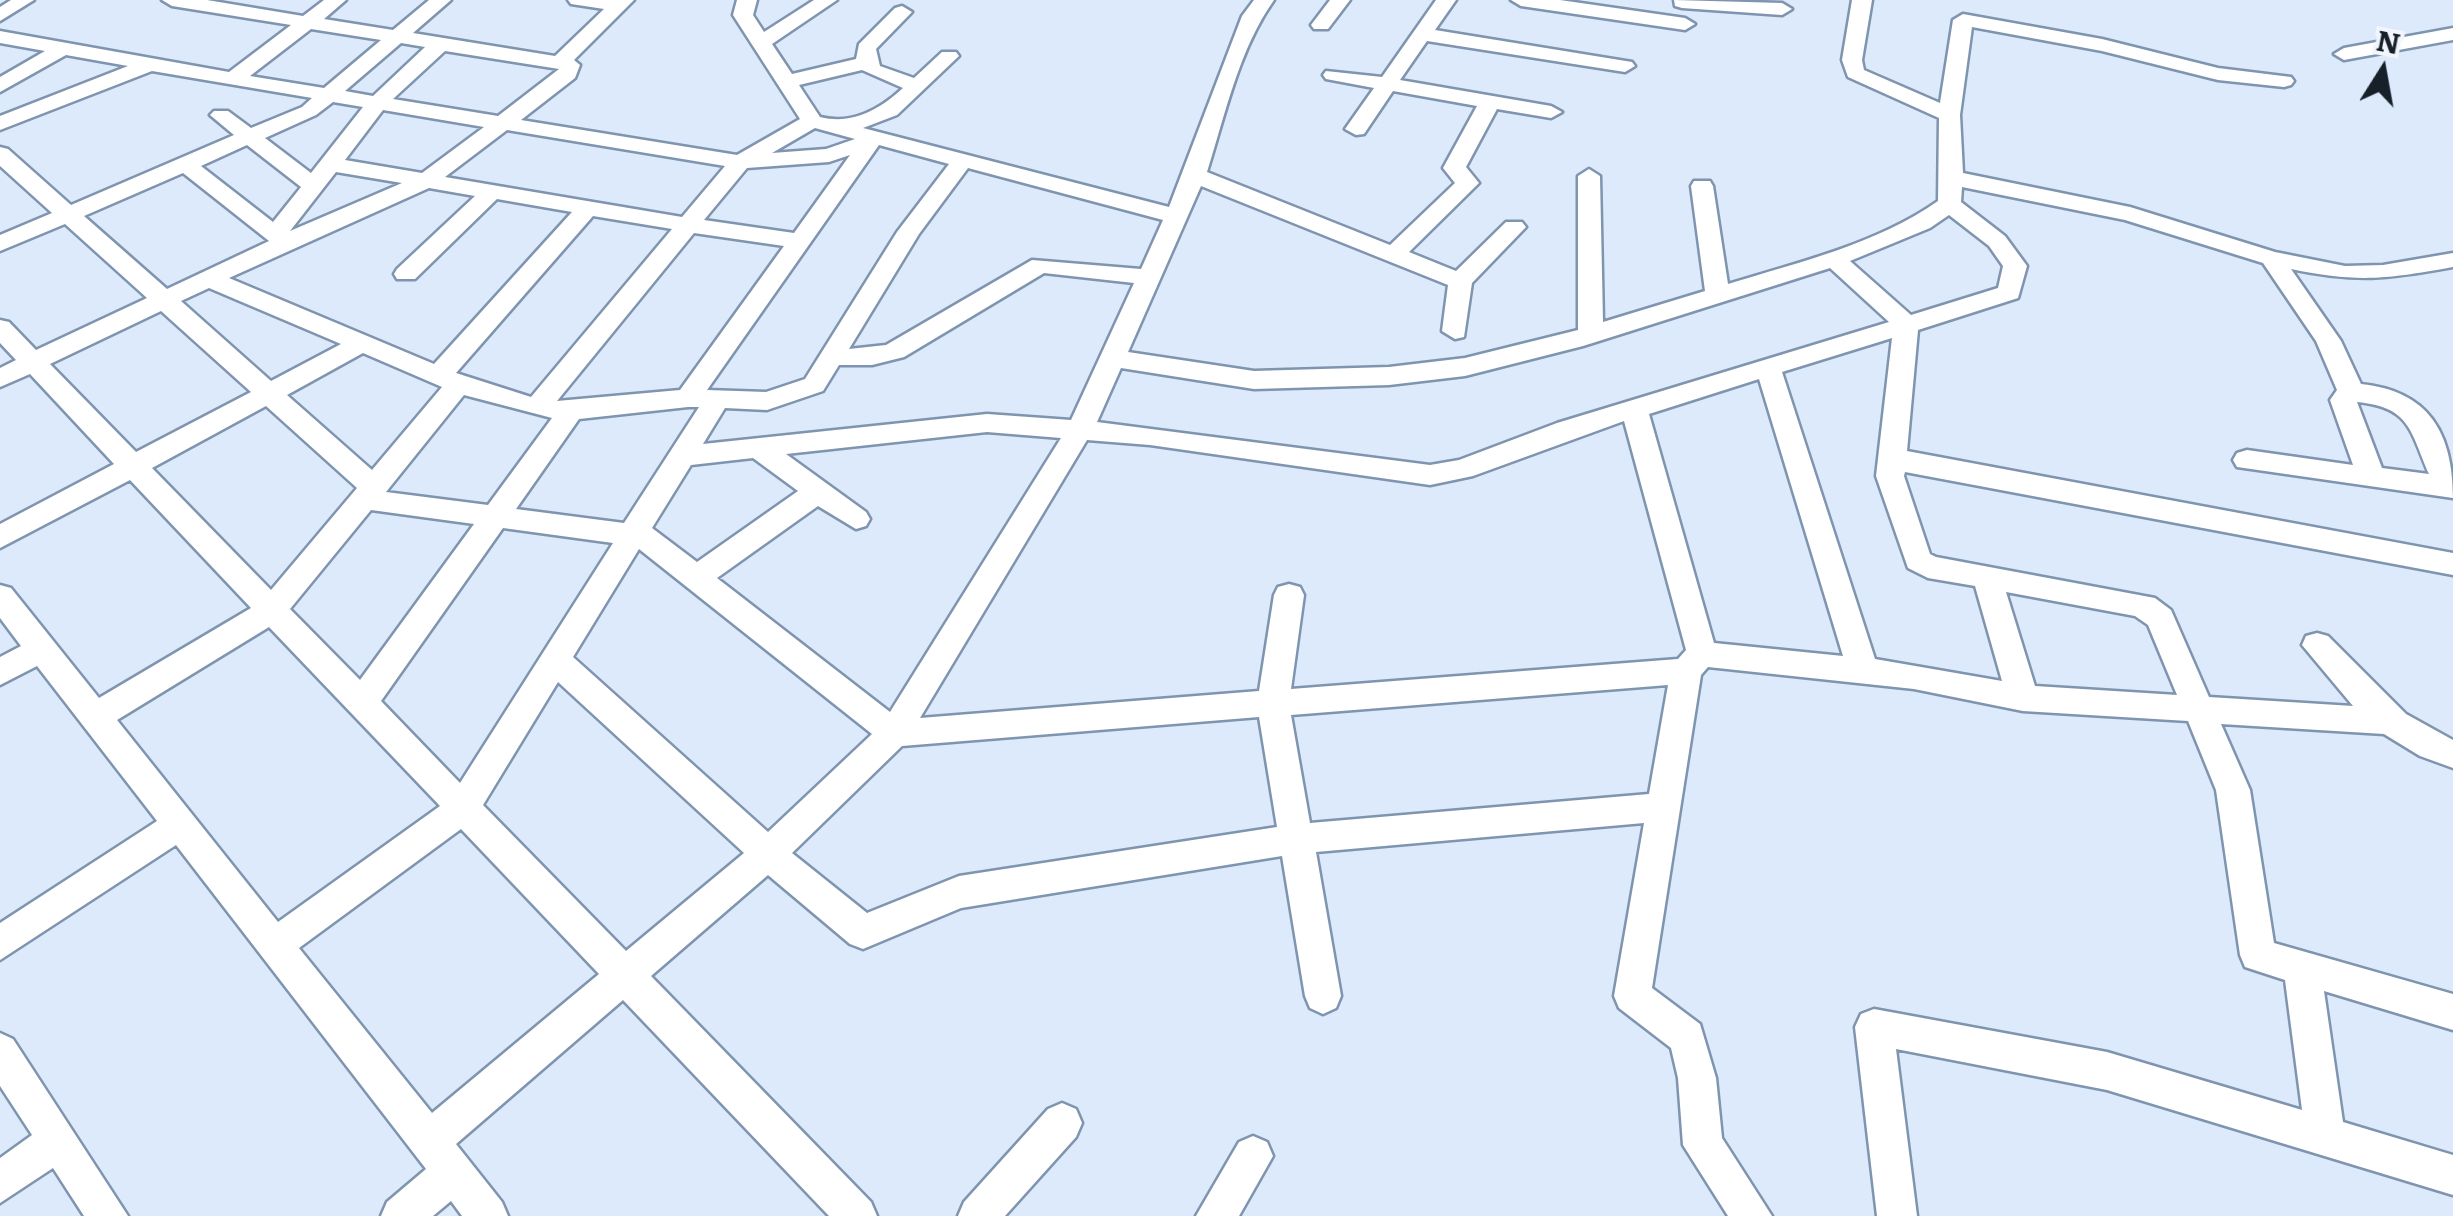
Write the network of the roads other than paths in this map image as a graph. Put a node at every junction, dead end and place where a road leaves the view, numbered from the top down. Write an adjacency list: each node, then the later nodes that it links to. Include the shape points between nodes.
1 (24, 0): 19 (street)
2 (336, 0): 20 (street)
3 (440, 0): 25 (street)
4 (578, 0): 14 (street)
5 (747, 0): 28 (street, via 743,15)
6 (827, 0): 28 (street)
7 (1340, 0): 21 (street)
8 (1446, 0): 23 (street)
9 (1521, 0): 15 (street)
10 (1862, 0): 48 (street, via 1852,60 1856,73)
11 (188, 1): 17 (street)
12 (1257, 1): 61 (street)
13 (1682, 1): 15 (street, via 1686,32); 16 (street)
14 (621, 2): 32 (street)
15 (1582, 4)
16 (1781, 4): 22 (street)
17 (260, 6): 20 (street)
18 (902, 12): 33 (street, via 866,48)
19 (0, 14)
20 (308, 21): 25 (street); 37 (street)
21 (1321, 25)
22 (1789, 32)
23 (1422, 34): 35 (street); 41 (street)
24 (2453, 34): 30 (street)
25 (398, 36): 27 (street); 43 (street)
26 (1, 38): 29 (street)
27 (443, 42): 32 (street); 44 (street)
28 (762, 42): 39 (street)
29 (64, 48): 34 (street); 40 (street)
30 (2344, 54)
31 (949, 56): 42 (street)
32 (562, 61): 49 (street, via 570,65 568,74)
33 (866, 63): 39 (street); 42 (street)
34 (151, 64): 37 (street); 51 (street)
35 (1625, 66)
36 (1333, 75): 41 (street)
37 (232, 79): 43 (street)
38 (2284, 81): 48 (street, via 2218,74 1963,20)
39 (786, 82): 50 (street)
40 (2, 83)
41 (1388, 84): 45 (street); 52 (street)
42 (916, 86): 53 (street, via 890,111)
43 (329, 94): 44 (street); 54 (street, via 309,111)
44 (378, 102): 49 (street); 60 (street)
45 (1490, 102): 46 (street); 77 (street, via 1454,168 1468,183)
46 (1551, 112)
47 (221, 114): 54 (street)
48 (1949, 115): 63 (street)
49 (508, 122): 57 (street); 64 (street)
50 (812, 122): 53 (street); 57 (street)
51 (0, 124)
52 (1356, 129)
53 (836, 130): 55 (street)
54 (250, 136): 59 (street); 65 (street)
55 (872, 140): 57 (street, via 829,155); 58 (street); 75 (street)
56 (0, 154): 70 (street)
57 (740, 162): 72 (street)
58 (961, 163): 71 (street); 92 (street)
59 (184, 164): 70 (street); 74 (street)
60 (330, 164): 64 (street); 65 (street)
61 (1195, 175): 71 (street); 77 (street)
62 (1589, 176): 90 (street)
63 (1952, 178): 68 (street); 78 (street, via 2130,214)
64 (425, 180): 67 (street); 74 (street)
65 (314, 186): 74 (street)
66 (1702, 186): 85 (street)
67 (492, 192): 69 (street); 81 (street)
68 (1949, 204): 79 (street, via 1922,224); 87 (street, via 1996,241 2015,266 2009,292)
69 (588, 208): 72 (street); 97 (street)
70 (68, 215): 76 (street); 86 (street)
71 (1176, 216): 82 (street)
72 (687, 225): 75 (street); 101 (street)
73 (1514, 227): 84 (street)
74 (280, 239): 83 (street)
75 (800, 240): 100 (street)
76 (0, 244)
77 (1394, 254): 84 (street)
78 (2272, 258): 80 (street, via 2345,273); 98 (street, via 2338,358)
79 (1834, 259): 85 (street); 87 (street)
80 (2453, 260)
81 (406, 274)
82 (1147, 277): 92 (street, via 1040,266 896,351); 93 (street)
83 (209, 279): 86 (street); 91 (street)
84 (1460, 281): 89 (street)
85 (1717, 292): 90 (street)
86 (164, 300): 94 (street); 99 (street)
87 (1906, 324): 95 (street); 107 (street)
88 (0, 328): 94 (street)
89 (1455, 330)
90 (1592, 332): 93 (street, via 1465,367 1389,376 1254,380)
91 (364, 343): 97 (street); 99 (street)
92 (832, 356): 100 (street, via 814,384 767,402)
93 (1110, 358): 104 (street)
94 (34, 362): 96 (street); 109 (street)
95 (1768, 367): 102 (street); 128 (street)
96 (0, 378)
97 (449, 380): 101 (street); 113 (street)
98 (2350, 392): 110 (street, via 2343,400); 111 (street, via 2408,404)
99 (269, 394): 109 (street); 113 (street)
100 (702, 399): 103 (street); 106 (street)
101 (536, 408): 103 (street)
102 (1634, 409): 104 (street, via 1430,475); 127 (street)
103 (570, 411): 114 (street)
104 (1080, 430): 105 (street, via 987,423); 136 (street)
105 (758, 448): 106 (street); 112 (street)
106 (682, 456): 116 (street)
107 (1894, 456): 118 (street); 120 (street, via 1890,476 1918,560 1938,572)
108 (2248, 460): 110 (street)
109 (134, 466): 117 (street); 123 (street)
110 (2371, 477): 111 (street)
111 (2450, 487)
112 (818, 491): 115 (street); 119 (street)
113 (369, 493): 114 (street); 123 (street)
114 (494, 516): 116 (street); 131 (street)
115 (856, 519)
116 (634, 533): 119 (street); 126 (street)
117 (0, 538)
118 (2453, 564)
119 (696, 578): 136 (street)
120 (1988, 580): 130 (street); 133 (street, via 2144,606 2160,618)
121 (1289, 594): 132 (street)
122 (0, 596): 125 (street)
123 (272, 610): 131 (street); 134 (street)
124 (2317, 644): 135 (street)
125 (42, 648): 129 (street); 134 (street)
126 (555, 660): 139 (street); 142 (street)
127 (1694, 662): 128 (street); 132 (street); 138 (street)
128 (1863, 671): 130 (street)
129 (0, 672)
130 (2024, 698): 133 (street)
131 (362, 704): 139 (street)
132 (1272, 704): 136 (street); 141 (street)
133 (2200, 708): 135 (street); 145 (street, via 2233,790 2258,954)
134 (95, 717): 140 (street)
135 (2388, 722): 137 (street)
136 (894, 733): 142 (street)
137 (2453, 754)
138 (1664, 806): 141 (street); 163 (street, via 1632,996 1687,1037 1703,1145)
139 (462, 809): 144 (street); 146 (street)
140 (180, 824): 143 (street); 144 (street)
141 (1296, 840): 142 (street, via 959,892 863,932); 147 (street)
142 (768, 854): 146 (street)
143 (0, 942)
144 (275, 945): 154 (street)
145 (2302, 967): 148 (street); 151 (street)
146 (625, 976): 154 (street); 160 (street)
147 (1323, 996)
148 (2453, 1012)
149 (0, 1052): 152 (street)
150 (1062, 1123): 161 (street)
151 (2324, 1137): 155 (street); 164 (street, via 2107,1072 1874,1027)
152 (58, 1140): 156 (street); 157 (street)
153 (1253, 1156): 162 (street)
154 (442, 1157): 158 (street); 159 (street)
155 (2453, 1175)
156 (0, 1183)
157 (108, 1216)
158 (401, 1216)
159 (488, 1216)
160 (857, 1216)
161 (978, 1216)
162 (1216, 1216)
163 (1752, 1216)
164 (1897, 1216)

